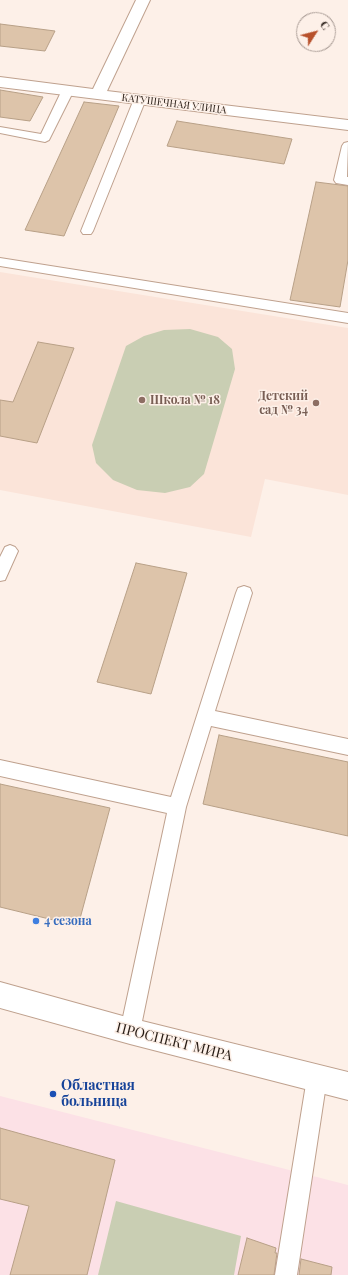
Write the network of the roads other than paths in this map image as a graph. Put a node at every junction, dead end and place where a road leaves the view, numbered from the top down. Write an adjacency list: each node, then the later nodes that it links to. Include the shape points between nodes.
1 (143, 0): 4 (street)
2 (0, 82): 3 (street, КАТУШЕЧНАЯ УЛИЦА)
3 (68, 90): 4 (street, КАТУШЕЧНАЯ УЛИЦА); 7 (lane, via 45,138)
4 (98, 94): 5 (street, КАТУШЕЧНАЯ УЛИЦА)
5 (140, 99): 6 (street, КАТУШЕЧНАЯ УЛИЦА); 10 (lane)
6 (348, 125)
7 (0, 130)
8 (348, 146): 9 (lane, via 340,180)
9 (348, 181)
10 (87, 230)
11 (0, 262): 12 (lane)
12 (348, 318)
13 (10, 550): 14 (lane)
14 (0, 574)
15 (244, 593): 16 (lane)
16 (206, 717): 17 (lane); 19 (lane)
17 (348, 747)
18 (0, 768): 19 (lane)
19 (178, 807): 21 (lane)
20 (0, 995): 21 (street, ПРОСПЕКТ МИРА)
21 (130, 1031): 22 (street, ПРОСПЕКТ МИРА)
22 (317, 1078): 23 (street, ПРОСПЕКТ МИРА); 24 (lane)
23 (348, 1086)
24 (286, 1275)

